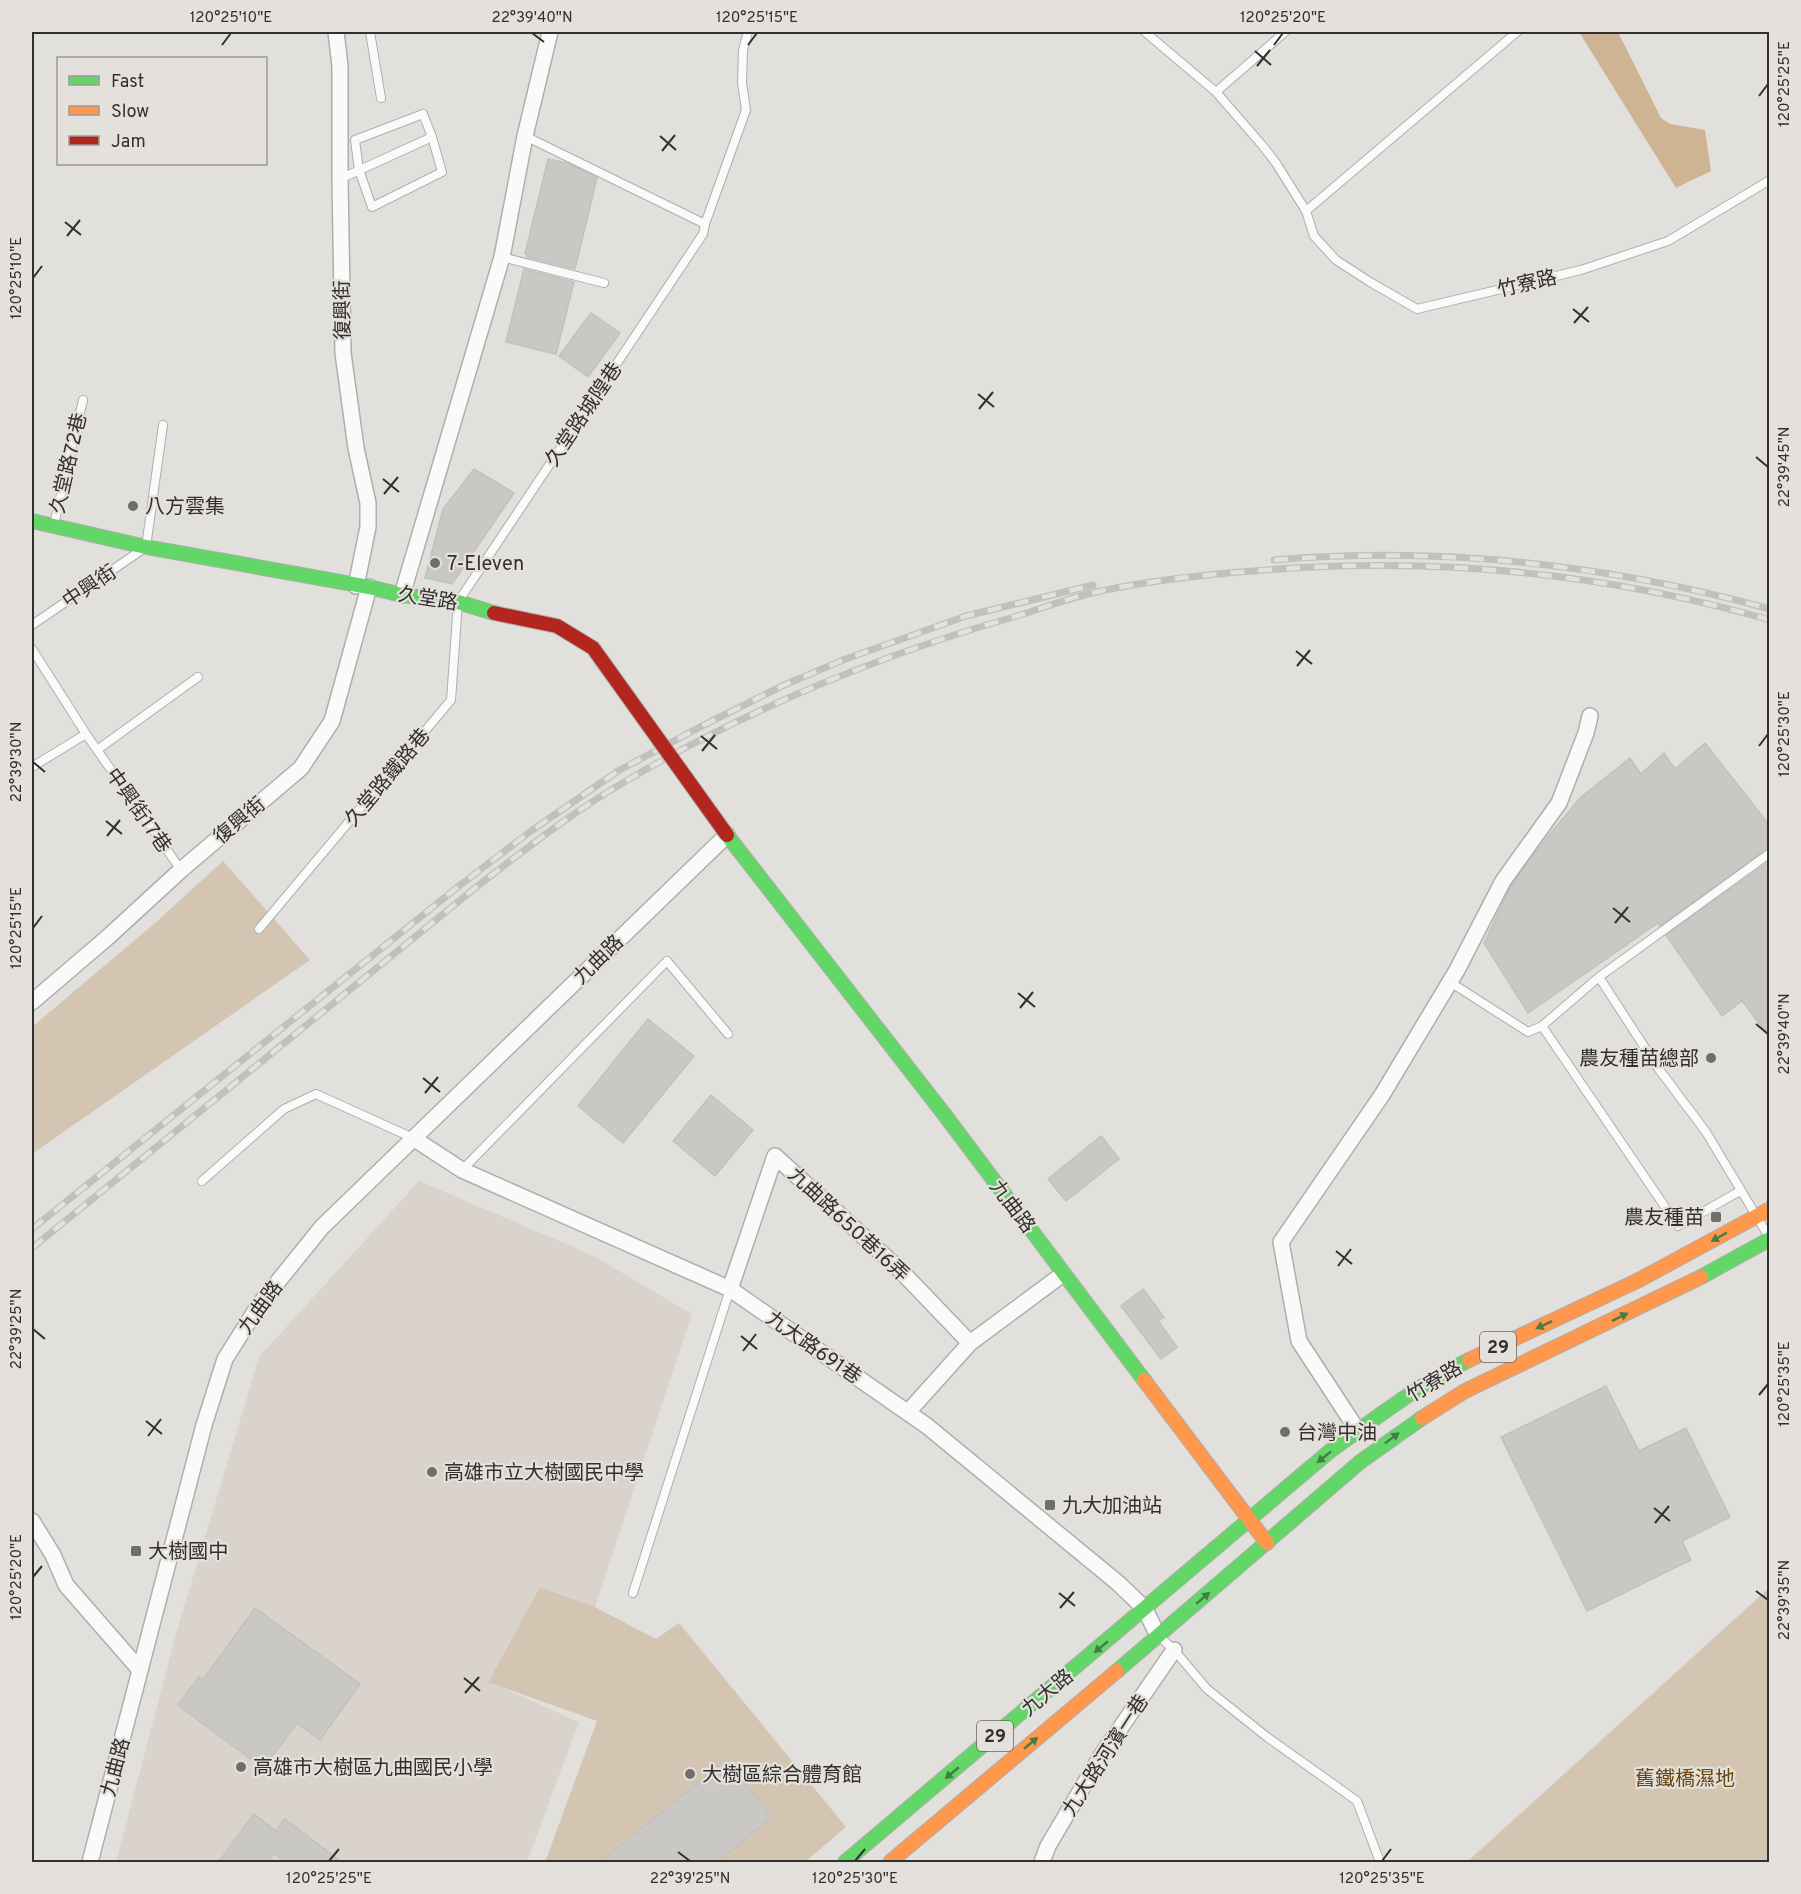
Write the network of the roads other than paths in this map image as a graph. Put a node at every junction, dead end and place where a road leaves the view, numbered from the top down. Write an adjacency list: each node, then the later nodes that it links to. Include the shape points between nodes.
1 (336, 32): 13 (street, 復興街, via 340,66)
2 (370, 32): 9 (lane)
3 (550, 32): 10 (street)
4 (748, 32): 16 (lane, 久堂路城隍巷, via 742,72 746,110)
5 (1145, 32): 8 (lane, 竹寮路)
6 (1285, 32): 8 (lane)
7 (1517, 32): 15 (lane)
8 (1216, 92): 15 (lane, 竹寮路, via 1276,163)
9 (381, 98)
10 (525, 136): 16 (lane); 17 (street)
11 (432, 137): 12 (lane); 12 (lane, via 423,114 356,140); 12 (lane, via 442,172 372,207)
12 (359, 170): 13 (lane)
13 (339, 179): 24 (street, 復興街, via 343,352 368,503)
14 (1770, 180): 15 (lane, 竹寮路, via 1668,241 1581,270 1418,309 1336,260 1314,236)
15 (1306, 211)
16 (705, 224): 26 (lane, 久堂路城隍巷, via 703,234)
17 (502, 257): 18 (lane); 25 (street)
18 (604, 283)
19 (82, 400): 22 (lane, 久堂路72巷)
20 (163, 425): 23 (lane)
21 (32, 521): 22 (main road, 久堂路)
22 (54, 526): 23 (main road, 久堂路)
23 (146, 547): 24 (main road, 久堂路); 27 (lane, 中興街)
24 (362, 587): 25 (main road, 久堂路); 36 (street, 復興街, via 332,721 301,768)
25 (402, 595): 26 (main road, 久堂路)
26 (458, 602): 34 (main road, 久堂路, bridge, via 557,626 593,648); 37 (lane, 久堂路鐵路巷, via 451,700)
27 (32, 625)
28 (32, 649): 31 (lane, 中興街17巷)
29 (198, 677): 32 (lane, 中興街17巷)
30 (1590, 716): 39 (street, via 1559,803 1503,881)
31 (86, 734): 32 (lane, 中興街17巷); 33 (lane)
32 (97, 750): 36 (lane, 中興街17巷)
33 (32, 767)
34 (727, 835): 43 (street, 九曲路); 50 (main road, 九曲路)
35 (1770, 853): 38 (lane)
36 (181, 870): 40 (street, 復興街)
37 (259, 929)
38 (1599, 977): 41 (lane); 46 (lane, via 1658,1068 1706,1132)
39 (1450, 982): 41 (lane, via 1528,1032); 56 (street, via 1382,1095 1281,1242 1299,1341)
40 (32, 1002)
41 (1542, 1026): 46 (lane, via 1678,1226)
42 (728, 1034): 44 (lane, via 667,961)
43 (413, 1138): 44 (street, 九大路691巷); 45 (lane, via 316,1094 284,1109); 64 (street, 九曲路, via 322,1227 258,1305 225,1359)
44 (462, 1170): 51 (street, 九大路691巷)
45 (202, 1181)
46 (1740, 1191): 48 (lane)
47 (1770, 1209): 48 (main road, 竹寮路 / 29)
48 (1757, 1216): 49 (lane); 53 (main road, 竹寮路 / 29, one-way to 53, via 1639,1280)
49 (1770, 1239): 54 (main road, 竹寮路 / 29, one-way to 49, via 1716,1270)
50 (1063, 1274): 52 (street); 57 (main road, 九曲路)
51 (730, 1289): 52 (street, 九曲路650巷16弄, via 775,1156 900,1270); 55 (street, 九大路691巷); 60 (lane)
52 (970, 1343): 55 (street)
53 (1479, 1355): 54 (main road); 56 (main road, 竹寮路 / 29, via 1451,1369)
54 (1488, 1380): 59 (main road, 竹寮路 / 29, one-way to 54, via 1360,1462 1409,1426)
55 (908, 1412): 61 (street, 九大路691巷, via 1109,1575)
56 (1358, 1431): 57 (main road, 竹寮路 / 29, one-way to 57)
57 (1248, 1520): 59 (main road, 九曲路); 61 (main road, 九大路 / 29)
58 (32, 1521): 64 (street, via 66,1585)
59 (1267, 1543): 62 (main road, 九大路 / 29, one-way to 59)
60 (633, 1593)
61 (1145, 1609): 62 (street, 九大路691巷); 66 (main road, 九大路 / 29, one-way to 66)
62 (1158, 1636): 63 (lane); 67 (main road, 九大路 / 29, one-way to 62)
63 (1174, 1650): 68 (street, 九大路河濱一巷, via 1101,1756); 69 (lane, via 1207,1689 1357,1801)
64 (140, 1670): 65 (street, 九曲路)
65 (90, 1863)
66 (845, 1863)
67 (890, 1863)
68 (1042, 1863)
69 (1380, 1863)

